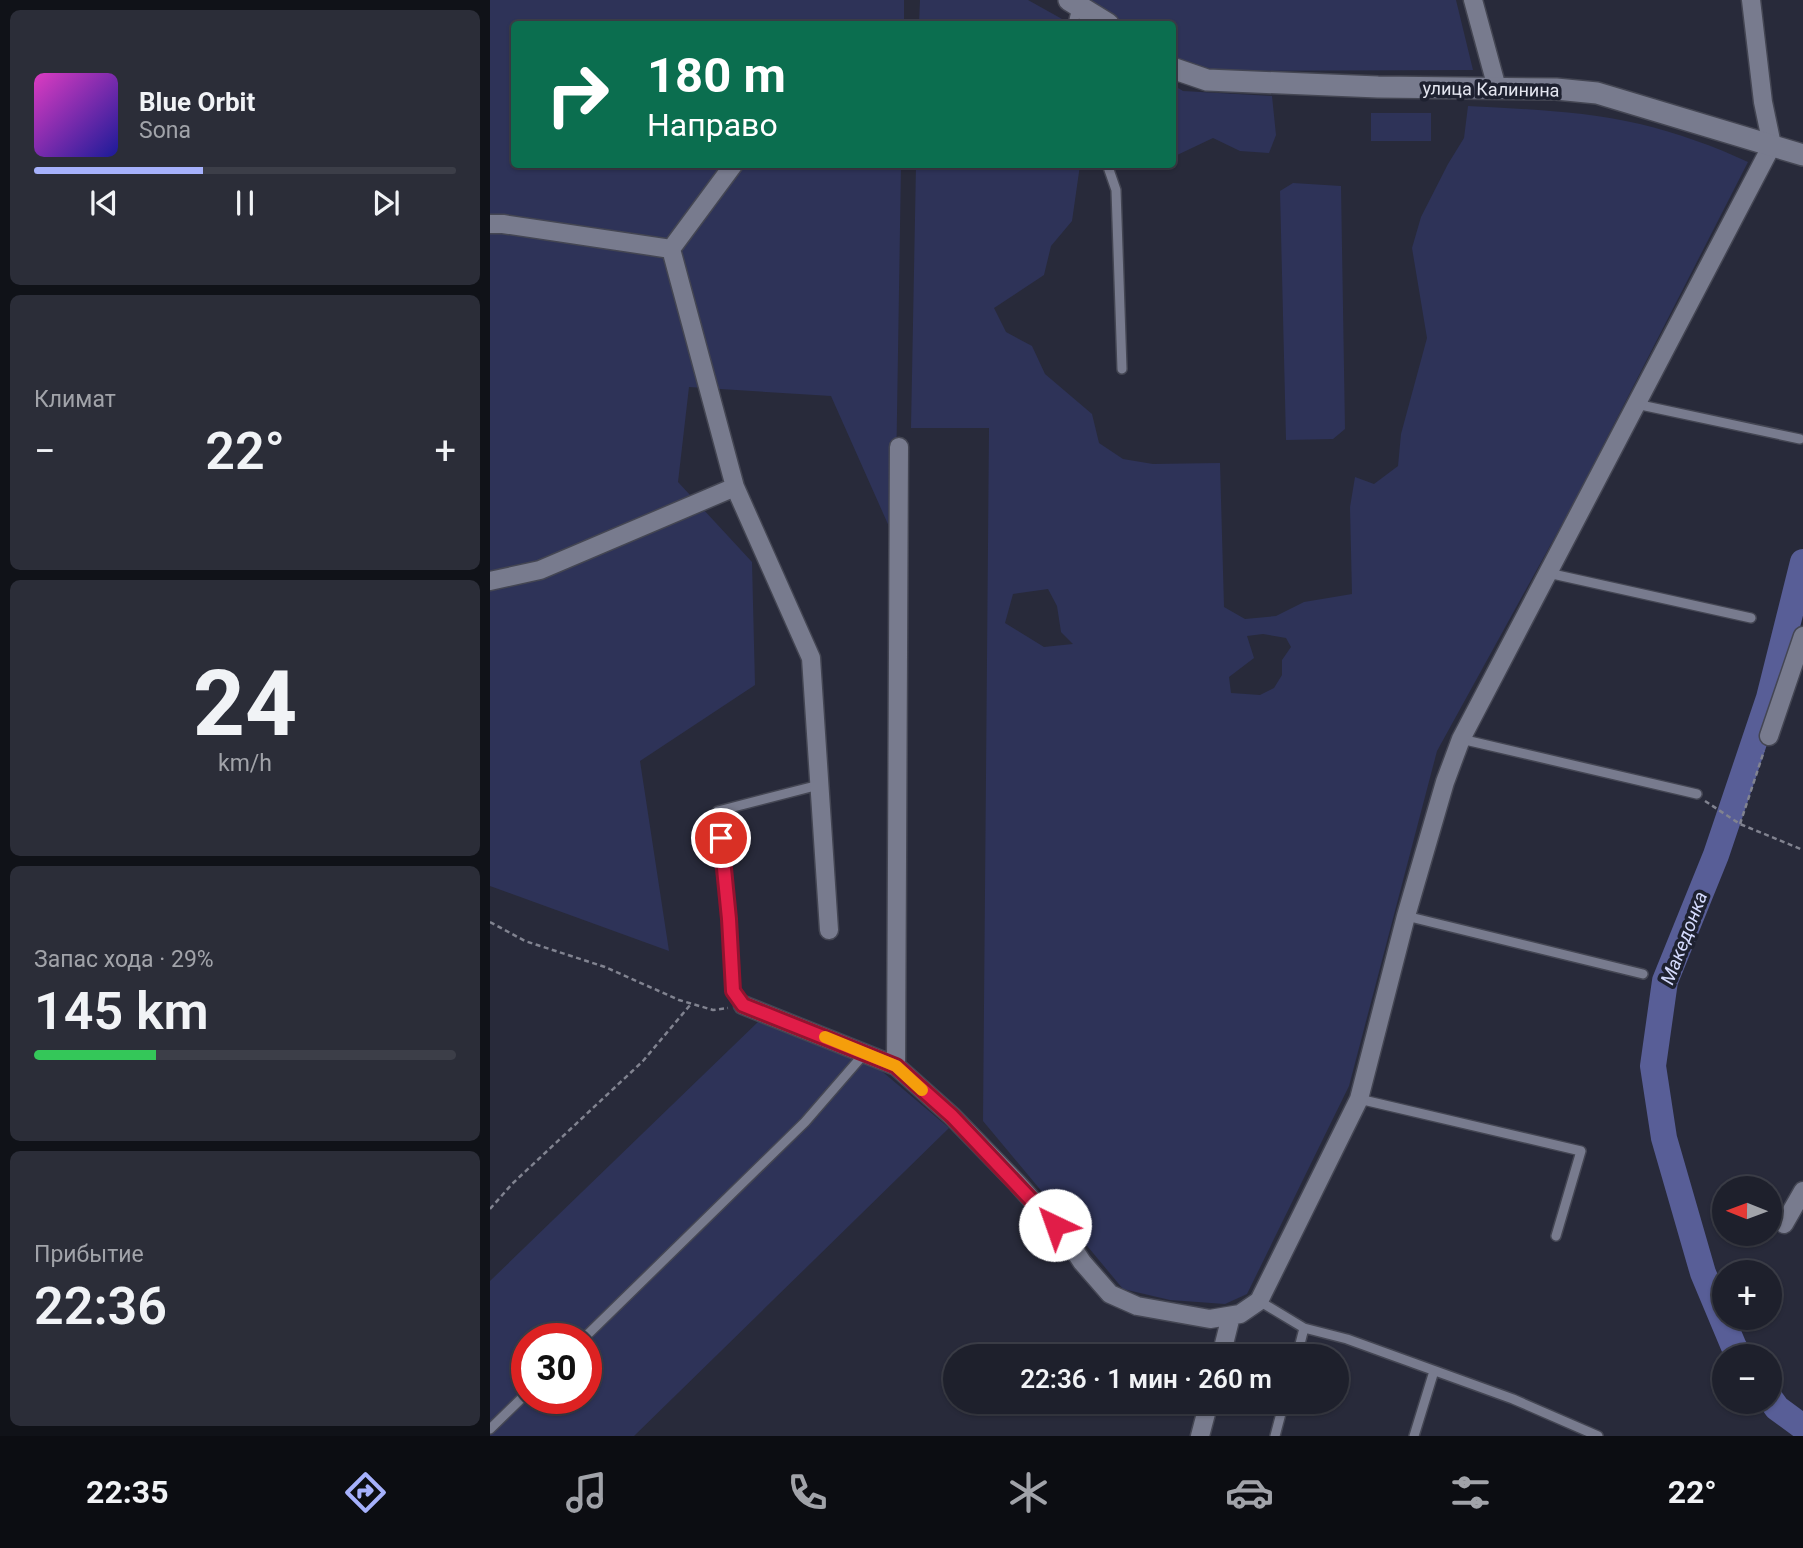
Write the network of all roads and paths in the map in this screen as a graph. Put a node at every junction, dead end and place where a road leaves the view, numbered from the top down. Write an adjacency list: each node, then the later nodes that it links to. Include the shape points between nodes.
1 (1473, 0): 6 (street)
2 (1751, 0): 7 (street)
3 (1074, 10): 4 (main road)
4 (1101, 21)
5 (1176, 69): 6 (main road, улица Калинина, via 1208,80)
6 (1497, 88): 7 (main road, улица Калинина, via 1597,93)
7 (1772, 145): 8 (main road, улица Калинина); 14 (street)
8 (1803, 155)
9 (731, 168): 12 (street)
10 (1108, 168): 13 (lane, via 1116,190)
11 (490, 224): 12 (street)
12 (671, 249): 17 (street)
13 (1122, 369)
14 (1636, 404): 15 (lane); 18 (street)
15 (1800, 439)
16 (899, 447): 36 (street)
17 (735, 487): 19 (street, via 540,570); 24 (street, via 811,658)
18 (1548, 573): 20 (lane); 23 (street)
19 (490, 581)
20 (1751, 618)
21 (1803, 636): 22 (street)
22 (1769, 736): 27 (path)
23 (1461, 739): 25 (lane); 29 (street)
24 (819, 785): 31 (street); 34 (lane, via 718,811 733,991)
25 (1697, 794)
26 (1714, 807): 27 (path)
27 (1740, 824): 28 (path)
28 (1803, 850)
29 (1406, 916): 32 (lane); 37 (street)
30 (490, 922): 33 (path, via 525,941 606,967)
31 (829, 930)
32 (1643, 974)
33 (691, 1004): 34 (path, via 713,1010); 39 (path, via 643,1061)
34 (743, 1005): 35 (street)
35 (865, 1052): 36 (street); 44 (lane, via 805,1122)
36 (896, 1066): 43 (street, via 1017,1183 1110,1294 1137,1306 1210,1319)
37 (1359, 1099): 41 (lane, via 1581,1152); 42 (street)
38 (1803, 1191): 40 (street)
39 (490, 1209)
40 (1784, 1224)
41 (1556, 1236)
42 (1259, 1301): 43 (street); 45 (lane)
43 (1231, 1316): 46 (street)
44 (599, 1323)
45 (1304, 1328): 47 (lane); 48 (lane)
46 (1224, 1344)
47 (1300, 1344)
48 (1434, 1371): 55 (lane); 56 (lane)
49 (511, 1409): 52 (lane)
50 (1206, 1414): 53 (street)
51 (1281, 1414): 54 (lane)
52 (490, 1429)
53 (1200, 1436)
54 (1275, 1436)
55 (1414, 1436)
56 (1598, 1436)

